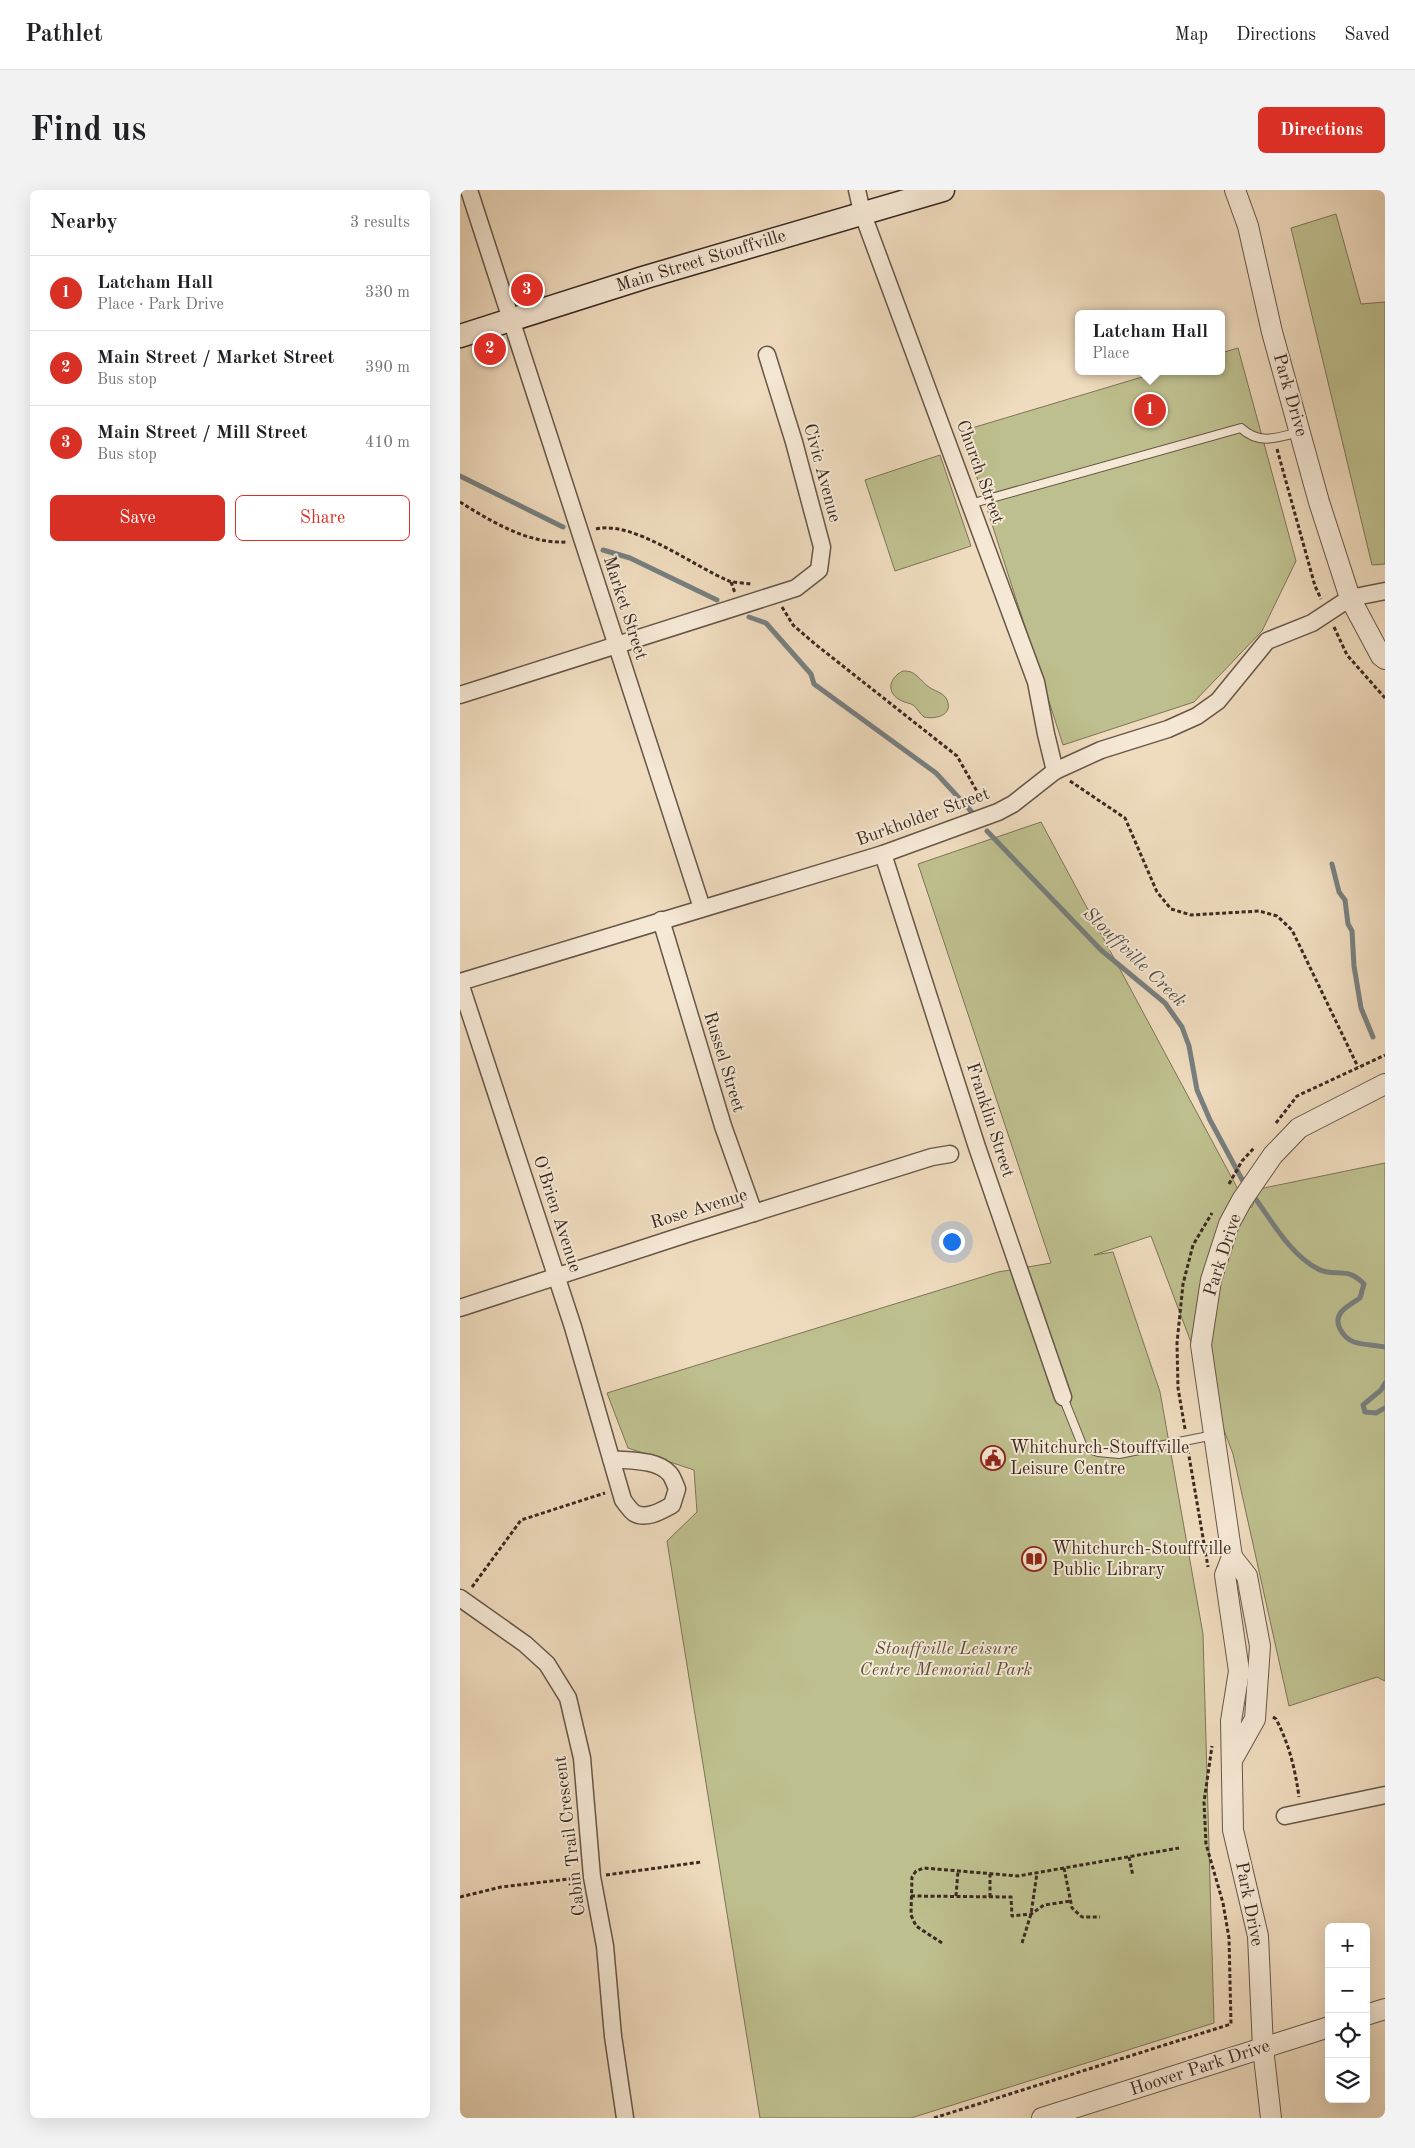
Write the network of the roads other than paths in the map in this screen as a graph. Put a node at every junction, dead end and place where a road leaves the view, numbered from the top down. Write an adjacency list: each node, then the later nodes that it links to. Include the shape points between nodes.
1 (857, 190): 5 (street, Church Street)
2 (943, 190): 5 (main road, Main Street Stouffville)
3 (1235, 190): 9 (street, Park Drive, via 1248,226 1272,332)
4 (468, 201): 6 (street, Market Street)
5 (862, 212): 6 (main road, Main Street Stouffville); 10 (street, Church Street)
6 (511, 320): 7 (main road, Main Street Stouffville); 13 (street, Market Street)
7 (460, 336)
8 (767, 355): 13 (street, Civic Avenue, via 822,547 819,570 792,589)
9 (1301, 431): 10 (lane, via 1274,439 1255,438 1241,428); 12 (street, Park Drive, via 1319,502)
10 (970, 504): 16 (street, Church Street, via 1036,682)
11 (1385, 591): 12 (street)
12 (1350, 598): 14 (street, Park Drive); 16 (street, Burkholder Street, via 1312,623 1267,641 1218,701 1197,716 1102,750)
13 (616, 646): 15 (street, Civic Avenue); 18 (street, Market Street)
14 (1385, 659)
15 (460, 695)
16 (1056, 771): 17 (street, Burkholder Street, via 998,812)
17 (883, 854): 18 (street, Burkholder Street); 26 (street, Franklin Street, via 977,1147)
18 (702, 908): 19 (street, Burkholder Street)
19 (661, 920): 20 (street, Burkholder Street); 23 (street, Russel Street, via 722,1126)
20 (460, 982): 24 (street, O'Brien Avenue)
21 (1385, 1084): 27 (street, Park Drive, via 1266,1148 1229,1224 1211,1280 1201,1345)
22 (950, 1154): 23 (street, Rose Avenue)
23 (754, 1213): 24 (street, Rose Avenue)
24 (556, 1276): 25 (street, Rose Avenue); 28 (street, O'Brien Avenue)
25 (460, 1308)
26 (1063, 1397): 27 (lane, via 1083,1447 1098,1452 1119,1454)
27 (1215, 1435): 29 (street, Park Drive)
28 (611, 1459): 28 (street, O'Brien Avenue, via 647,1462 670,1474 677,1489 672,1505 644,1516 633,1513 624,1500)
29 (1232, 1557): 31 (street, Park Drive, via 1225,1574 1239,1671 1231,1721); 31 (street, Park Drive, via 1247,1576 1260,1646 1255,1719)
30 (461, 1599): 38 (street, Cabin Trail Crescent, via 525,1644 547,1664 568,1698 582,1758 592,1877 605,1946)
31 (1232, 1760): 37 (street, Park Drive, via 1233,1830 1258,1936)
32 (1385, 1795): 33 (street)
33 (1293, 1814)
34 (1385, 2009): 35 (street)
35 (1370, 2014)
36 (1325, 2028): 37 (street, Hoover Park Drive)
37 (1263, 2048): 39 (street, Hoover Park Drive); 40 (street, Park Drive)
38 (625, 2118)
39 (1042, 2118)
40 (1271, 2118)

